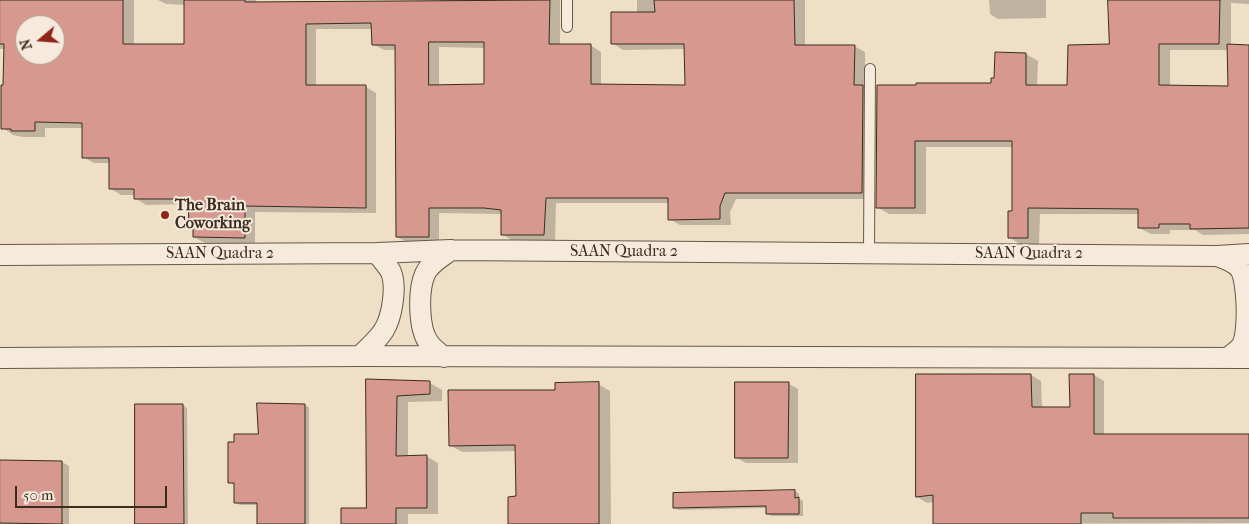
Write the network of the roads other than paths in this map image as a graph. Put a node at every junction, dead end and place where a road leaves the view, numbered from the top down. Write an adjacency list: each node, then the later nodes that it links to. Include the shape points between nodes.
1 (566, 0): 2 (lane)
2 (567, 27)
3 (870, 69): 6 (lane)
4 (451, 250): 5 (street, SAAN Quadra 2); 6 (street, SAAN Quadra 2); 11 (street, via 425,273 421,288 423,329 429,343)
5 (377, 253): 8 (street, SAAN Quadra 2); 10 (street, via 390,272 393,301 385,329)
6 (869, 253): 9 (street, SAAN Quadra 2)
7 (1249, 254): 9 (street, SAAN Quadra 2)
8 (0, 255)
9 (1217, 256): 13 (street, via 1234,263 1241,270 1245,283 1247,322 1243,344)
10 (360, 356): 11 (street); 12 (street)
11 (444, 357): 13 (street)
12 (0, 358)
13 (1228, 358): 14 (street)
14 (1249, 358)

